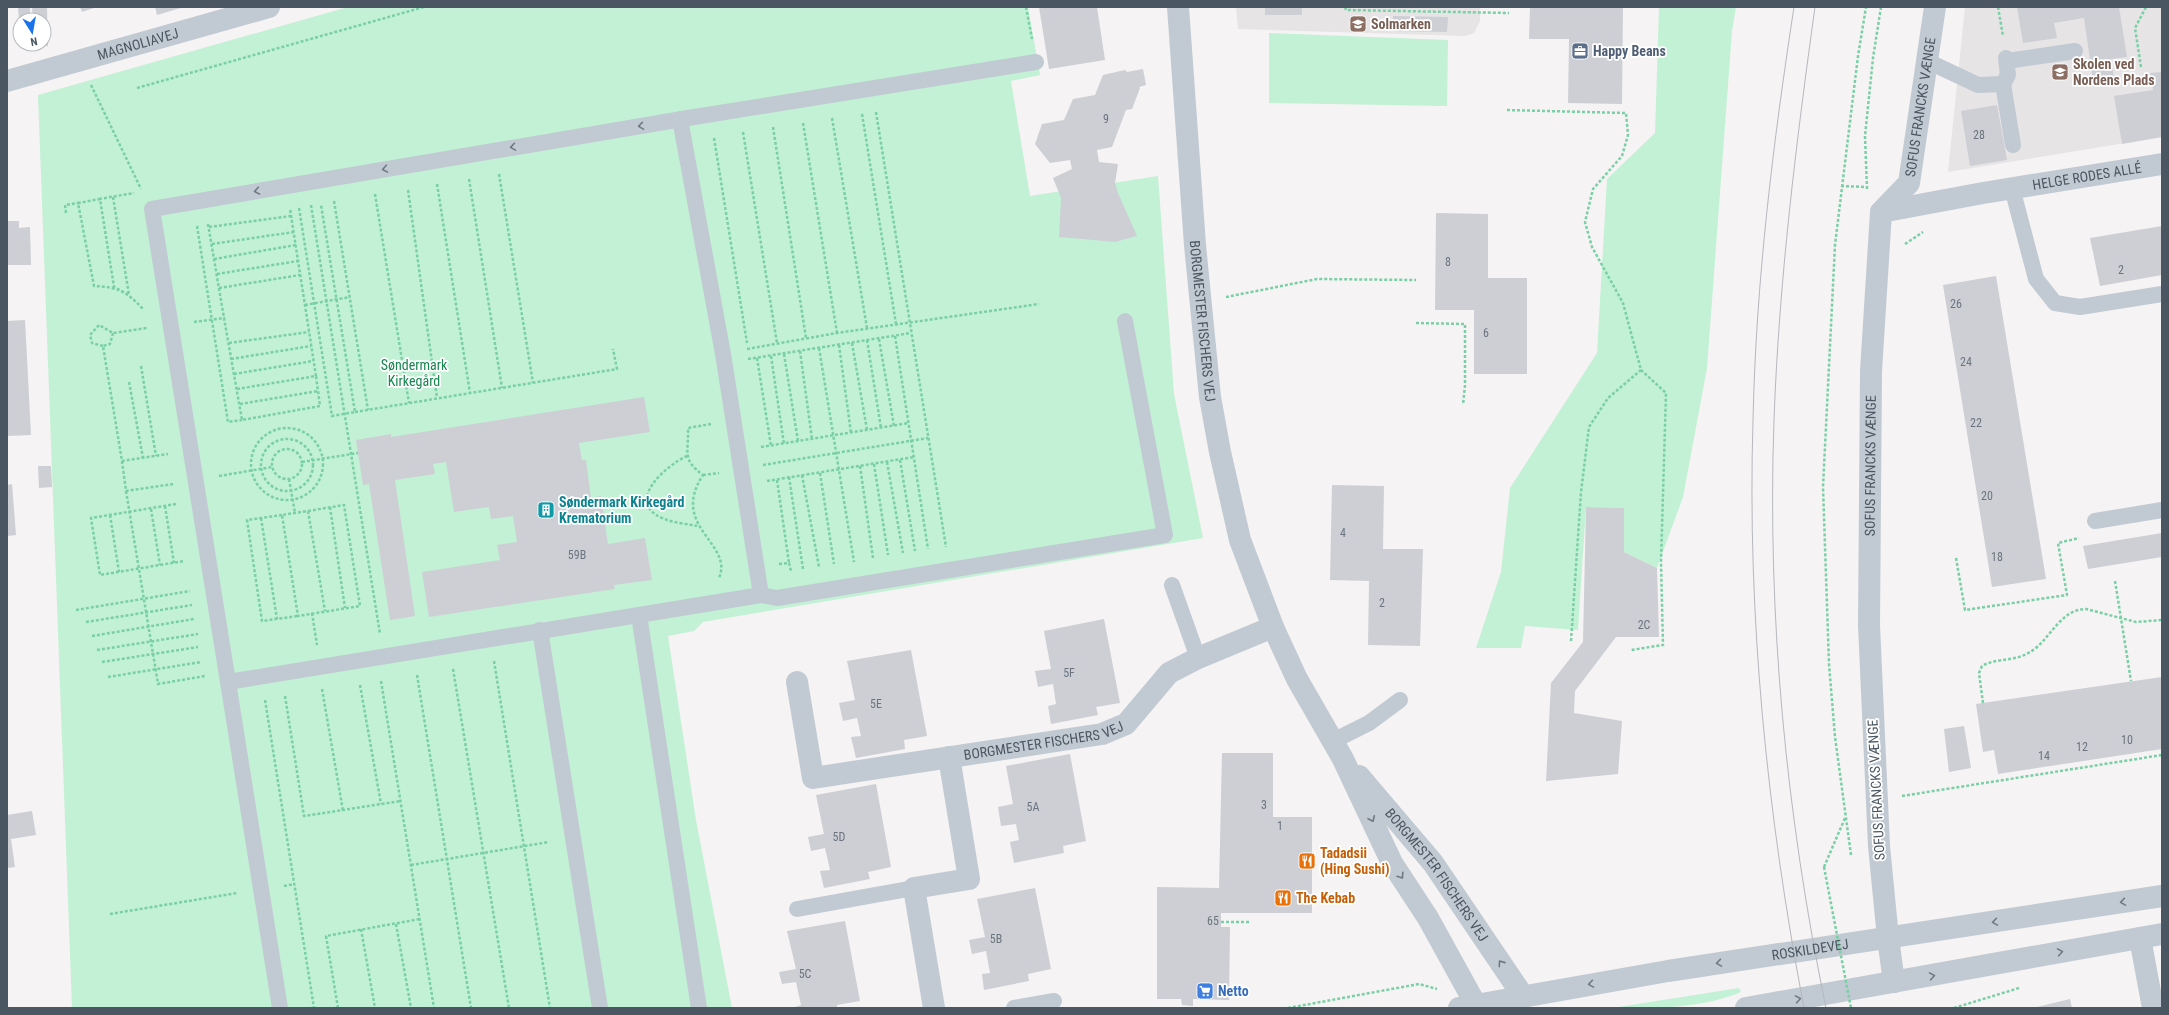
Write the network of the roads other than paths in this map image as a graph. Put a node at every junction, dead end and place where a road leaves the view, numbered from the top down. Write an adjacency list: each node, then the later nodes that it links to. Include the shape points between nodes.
1 (269, 7): 7 (street, MAGNOLIAVEJ)
2 (1178, 7): 21 (street, BORGMESTER FISCHERS VEJ, via 1210,397 1240,540)
3 (1935, 7): 5 (street, SOFUS FRANCKS VÆNGE)
4 (2074, 51): 8 (lane, via 2006,60 2008,75)
5 (1927, 61): 8 (lane, via 1978,84); 13 (street, SOFUS FRANCKS VÆNGE, via 1909,182)
6 (1036, 62): 9 (lane)
7 (7, 81)
8 (2003, 84): 10 (lane)
9 (680, 119): 19 (lane); 24 (lane, one-way to 24, via 495,150 308,189 286,186 152,208)
10 (2013, 145)
11 (2162, 164): 12 (street, HELGE RODES ALLÉ)
12 (2012, 188): 13 (street, HELGE RODES ALLÉ); 14 (lane, HELGE RODES ALLÉ, via 2036,279 2055,303 2080,307)
13 (1880, 212): 33 (street, SOFUS FRANCKS VÆNGE, via 1870,371 1869,625 1876,799)
14 (2162, 294)
15 (1125, 321): 19 (lane, via 1165,535 776,598)
16 (2162, 510): 17 (lane)
17 (2095, 521)
18 (1172, 585): 23 (lane)
19 (761, 595): 20 (lane)
20 (640, 615): 22 (lane); 41 (lane)
21 (1273, 627): 23 (street, BORGMESTER FISCHERS VEJ); 27 (street, BORGMESTER FISCHERS VEJ, via 1297,679)
22 (540, 630): 24 (lane, via 261,677); 40 (lane)
23 (1198, 658): 28 (street, BORGMESTER FISCHERS VEJ, via 1169,673 1126,724 1102,734)
24 (227, 678): 39 (lane)
25 (797, 682): 28 (street, BORGMESTER FISCHERS VEJ, via 813,778)
26 (1400, 700): 27 (lane)
27 (1338, 750): 37 (street, BORGMESTER FISCHERS VEJ, one-way to 27, via 1433,863); 38 (street, BORGMESTER FISCHERS VEJ, one-way to 38, via 1392,863 1428,918)
28 (949, 757): 29 (street, BORGMESTER FISCHERS VEJ, via 969,879)
29 (914, 888): 31 (lane); 42 (street)
30 (2162, 896): 33 (street, ROSKILDEVEJ, one-way to 33)
31 (796, 909)
32 (2162, 934): 34 (street)
33 (1888, 938): 35 (street, SOFUS FRANCKS VÆNGE); 37 (street, ROSKILDEVEJ, one-way to 37, via 1668,971)
34 (2140, 938): 35 (street, one-way to 34); 45 (street)
35 (1894, 982): 44 (street, one-way to 35)
36 (1054, 1001): 43 (lane)
37 (1527, 1002): 38 (street, ROSKILDEVEJ)
38 (1471, 1007)
39 (280, 1008)
40 (600, 1008)
41 (699, 1008)
42 (934, 1008)
43 (1014, 1008)
44 (1746, 1008)
45 (2153, 1008)

